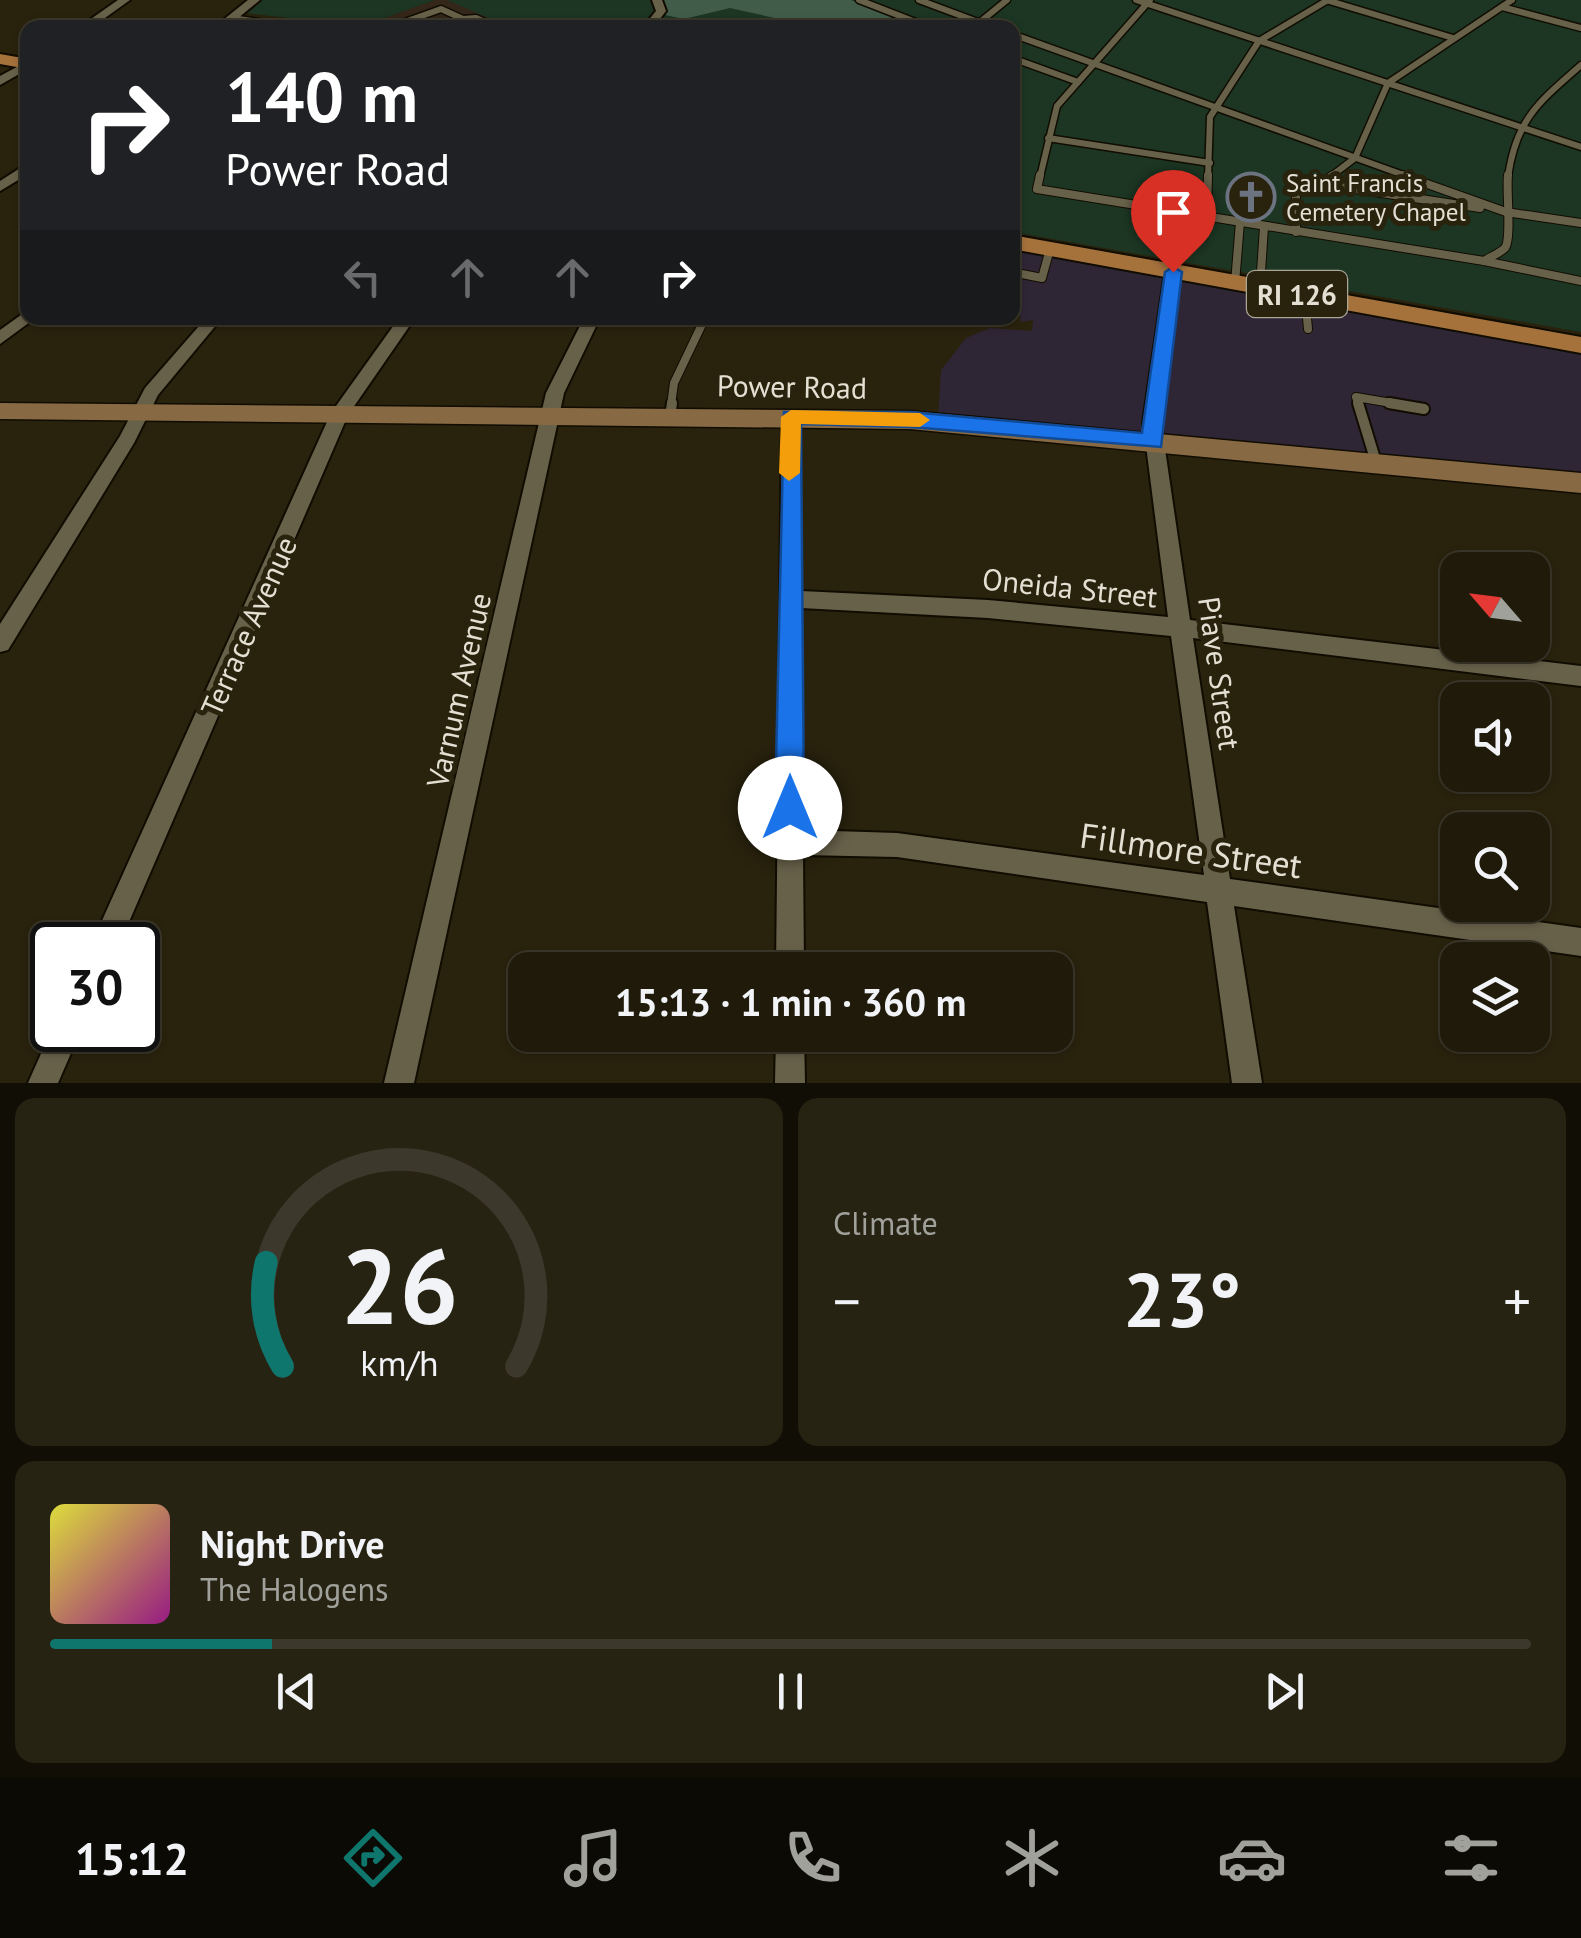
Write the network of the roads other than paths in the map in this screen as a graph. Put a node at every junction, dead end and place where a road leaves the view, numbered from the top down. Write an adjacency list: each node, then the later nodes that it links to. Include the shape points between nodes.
1 (125, 0): 13 (street)
2 (256, 0): 11 (street)
3 (858, 0): 18 (lane)
4 (919, 0): 19 (lane)
5 (1006, 0): 20 (lane)
6 (1136, 0): 9 (lane)
7 (1327, 0): 23 (lane); 24 (lane)
8 (1512, 0): 10 (lane)
9 (1148, 2): 24 (lane); 26 (lane)
10 (1502, 7): 21 (lane); 23 (lane)
11 (231, 18): 14 (street); 15 (lane)
12 (463, 19): 16 (lane, via 441,9); 17 (lane)
13 (95, 20)
14 (228, 20)
15 (245, 20)
16 (410, 20)
17 (480, 20)
18 (911, 20)
19 (974, 20)
20 (982, 20)
21 (1581, 28)
22 (1020, 37): 26 (lane)
23 (1453, 38): 31 (lane)
24 (1259, 40): 31 (lane); 32 (lane)
25 (1020, 61): 30 (lane)
26 (1095, 64): 30 (lane); 32 (lane)
27 (1581, 66): 28 (lane)
28 (1571, 73): 29 (lane); 33 (lane)
29 (1581, 76)
30 (1078, 82): 34 (lane, via 1056,106)
31 (1388, 83): 33 (lane); 36 (lane)
32 (1216, 107): 36 (lane); 37 (lane)
33 (1521, 126): 35 (lane); 39 (lane, via 1507,159)
34 (1048, 138): 37 (lane); 40 (lane, via 1037,189)
35 (1581, 147)
36 (1355, 158): 38 (lane); 39 (lane)
37 (1210, 163): 40 (lane)
38 (1320, 184): 39 (lane); 44 (lane, via 1296,190)
39 (1506, 212): 42 (lane); 47 (lane, via 1506,246)
40 (1207, 217): 41 (lane)
41 (1240, 222): 43 (lane); 51 (lane)
42 (1581, 223)
43 (1264, 227): 44 (lane); 51 (lane)
44 (1296, 232): 47 (lane)
45 (1020, 243): 46 (main road, RI 126)
46 (1050, 249): 48 (main road, RI 126); 49 (lane, via 1042,278)
47 (1484, 261): 50 (lane)
48 (1173, 272): 51 (main road, RI 126); 68 (street, Piave Street)
49 (1020, 274)
50 (1581, 280)
51 (1248, 285): 52 (main road, RI 126)
52 (1305, 295): 58 (lane); 60 (main road, RI 126)
53 (20, 322): 59 (street)
54 (208, 325): 64 (street, via 150,392)
55 (402, 325): 63 (street, Terrace Avenue)
56 (588, 325): 65 (street, Varnum Avenue, via 564,369)
57 (702, 325): 66 (lane, via 674,383)
58 (1308, 329)
59 (0, 339)
60 (1581, 345)
61 (1424, 409): 69 (lane, via 1356,397)
62 (0, 411): 64 (main road, Power Road)
63 (340, 413): 64 (main road, Power Road); 65 (main road, Power Road); 77 (street, Terrace Avenue)
64 (140, 414): 73 (street)
65 (550, 415): 66 (main road, Power Road); 83 (street, Varnum Avenue)
66 (670, 417): 67 (main road, Power Road)
67 (791, 417): 68 (main road, Power Road, via 910,420); 71 (street)
68 (1153, 442): 69 (main road, Power Road); 72 (street, Piave Street)
69 (1376, 464): 70 (main road, Power Road)
70 (1581, 484)
71 (789, 599): 72 (street, Oneida Street, via 909,601); 75 (street)
72 (1180, 630): 74 (street, Oneida Street); 76 (street, Piave Street)
73 (0, 642)
74 (1581, 676)
75 (790, 842): 76 (street, Fillmore Street, via 897,846); 79 (street)
76 (1218, 889): 78 (street, Fillmore Street); 85 (street, Piave Street)
77 (115, 922)
78 (1581, 942)
79 (790, 952)
80 (57, 1052): 82 (street)
81 (790, 1052): 84 (street)
82 (44, 1083)
83 (400, 1083)
84 (790, 1083)
85 (1247, 1083)

